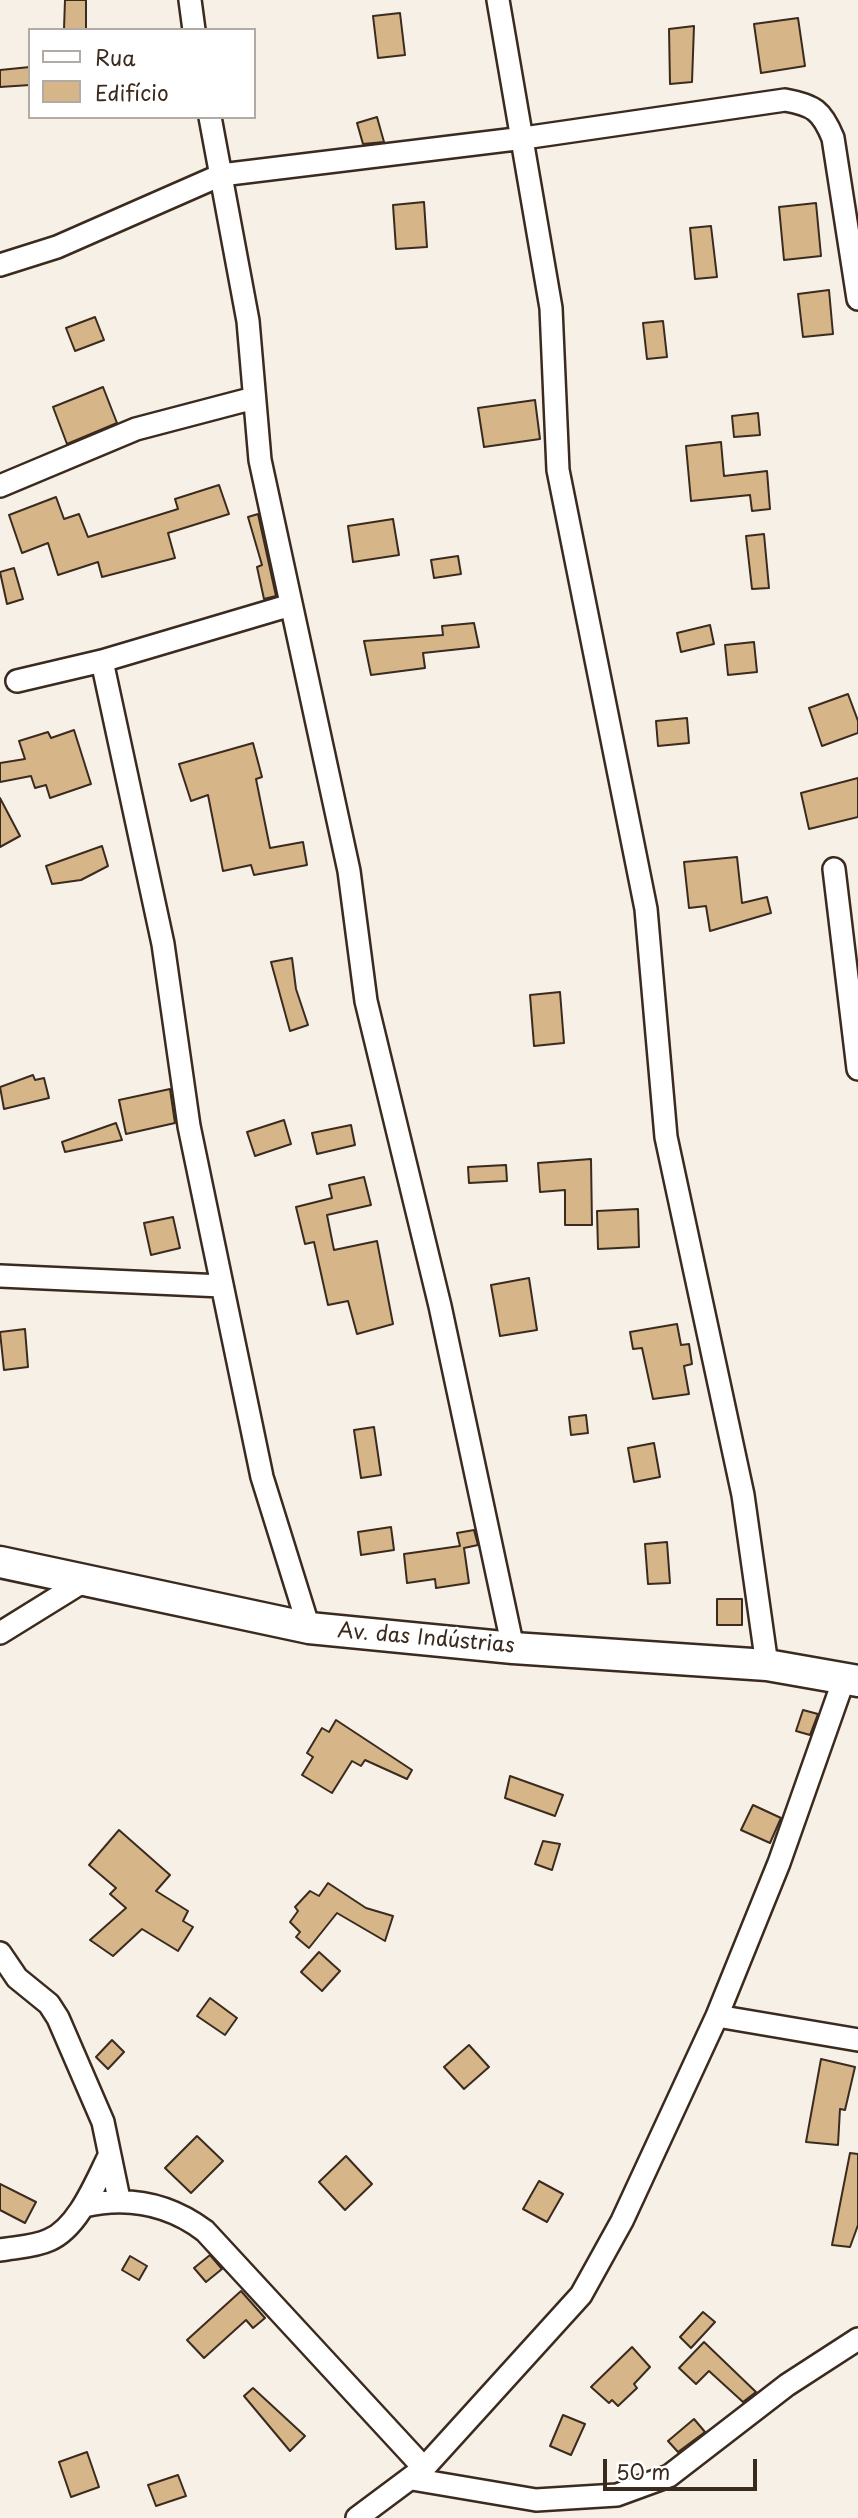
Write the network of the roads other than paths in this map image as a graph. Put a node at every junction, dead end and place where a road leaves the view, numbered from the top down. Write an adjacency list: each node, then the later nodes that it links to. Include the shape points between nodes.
1 (190, 0): 3 (street)
2 (498, 0): 5 (street)
3 (194, 28)
4 (210, 119): 6 (street)
5 (524, 138): 6 (street); 8 (street, via 785,100 804,104 824,116 833,138); 23 (street, via 551,308 558,470 646,909 666,1137 743,1495)
6 (221, 175): 7 (street, via 57,247); 9 (street, via 248,321)
7 (0, 265)
8 (858, 299)
9 (254, 398): 10 (street, via 136,429); 11 (street, via 260,460)
10 (0, 486)
11 (291, 605): 12 (street); 22 (street, via 349,871 366,1002 440,1306)
12 (102, 661): 13 (street); 17 (street, via 163,944 189,1126)
13 (17, 681)
14 (834, 869): 15 (street)
15 (858, 1069)
16 (0, 1276): 17 (street)
17 (222, 1286): 20 (street, via 262,1477)
18 (0, 1562): 19 (street, Av. das Indústrias)
19 (84, 1581): 20 (street, Av. das Indústrias); 21 (street)
20 (309, 1628): 22 (street, Av. das Indústrias)
21 (0, 1633)
22 (513, 1648): 23 (street, Av. das Indústrias)
23 (767, 1665): 24 (street, Av. das Indústrias)
24 (851, 1680): 26 (street)
25 (0, 1953): 28 (street, via 17,1978 49,2004 58,2018 103,2122)
26 (717, 2016): 27 (street); 33 (street, via 622,2221 581,2295)
27 (858, 2040)
28 (109, 2156): 29 (street); 30 (street)
29 (119, 2199): 30 (street); 33 (street, via 181,2213 205,2231)
30 (84, 2206): 31 (street, via 52,2239)
31 (0, 2250)
32 (854, 2349): 33 (street, via 787,2385 669,2476 617,2496 537,2500)
33 (418, 2473): 34 (street)
34 (385, 2510): 35 (street)
35 (357, 2518)

